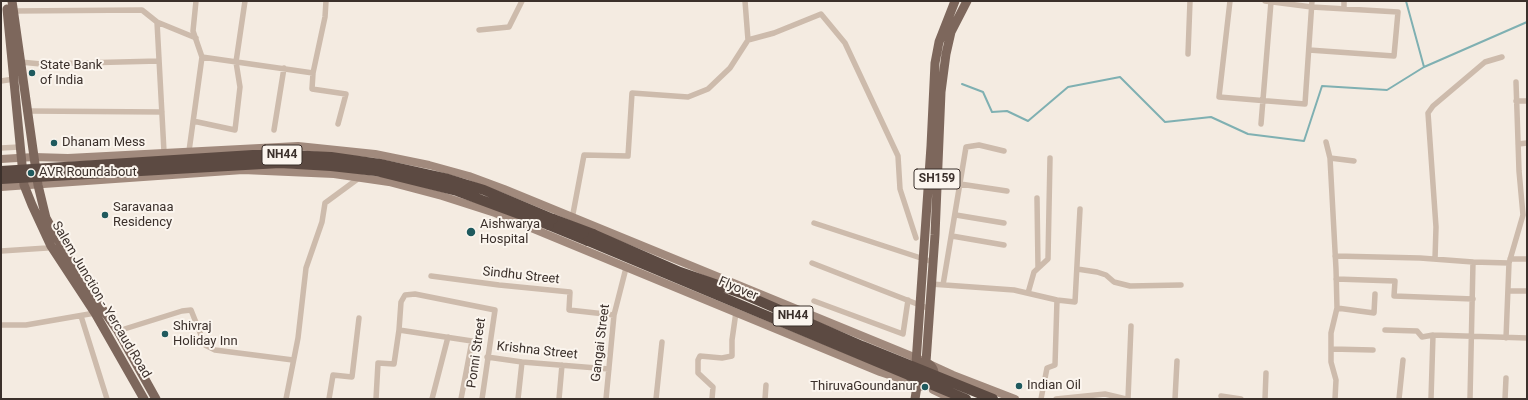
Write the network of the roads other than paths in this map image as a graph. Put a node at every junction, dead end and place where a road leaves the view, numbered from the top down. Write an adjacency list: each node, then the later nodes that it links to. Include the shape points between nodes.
1 (6, 1): 30 (main road, Salem Junction - Yercaud Road)
2 (12, 1): 16 (main road)
3 (196, 1): 19 (street, via 193,31)
4 (245, 1): 27 (street)
5 (326, 1): 29 (street)
6 (522, 1): 18 (street, via 509,27)
7 (745, 1): 20 (street)
8 (955, 1): 78 (main road, via 939,42 935,63 932,146)
9 (967, 1): 82 (main road, SH159, via 951,32 943,77)
10 (1190, 1): 22 (street)
11 (1230, 1): 33 (street, via 1220,97)
12 (1268, 1): 14 (street); 33 (street)
13 (1344, 1): 15 (street)
14 (1312, 4): 15 (street); 21 (street)
15 (1344, 8): 21 (street, via 1398,12 1394,56)
16 (14, 11): 17 (street, via 142,10); 26 (main road)
17 (157, 22): 19 (street); 25 (street)
18 (479, 30)
19 (196, 38): 23 (street)
20 (748, 40): 70 (street, via 730,68 708,89 688,97 632,94 628,156 584,155); 73 (street, via 768,35 821,14 845,43 898,156 900,190)
21 (1309, 50): 33 (street, via 1305,104)
22 (1188, 54)
23 (202, 57): 27 (street); 38 (street)
24 (1502, 57): 79 (street, via 1485,62 1428,113 1436,227)
25 (159, 61): 26 (street, via 41,64); 37 (street)
26 (20, 62): 36 (main road)
27 (236, 62): 28 (street); 38 (street, via 240,88 235,130)
28 (284, 68): 29 (street); 41 (street)
29 (313, 73): 39 (street, via 312,89 346,94)
30 (14, 79): 31 (street); 45 (main road, Salem Junction - Yercaud Road)
31 (1, 81)
32 (1516, 82): 34 (street)
33 (1263, 100): 40 (street)
34 (1516, 101): 35 (street); 44 (street)
35 (1527, 101)
36 (28, 111): 37 (street); 50 (main road)
37 (162, 112): 49 (street)
38 (193, 121): 47 (street)
39 (338, 124)
40 (1261, 124)
41 (274, 130)
42 (1326, 142): 53 (street)
43 (1527, 143): 44 (street)
44 (1518, 144): 81 (street, via 1523,216)
45 (19, 147): 46 (street); 51 (main road, Salem Junction - Yercaud Road)
46 (1, 148)
47 (189, 151): 49 (street); 70 (street, via 298,146 375,154 469,176)
48 (1004, 151): 59 (street, via 979,145 966,147)
49 (164, 152): 50 (street, via 68,158)
50 (34, 157): 51 (street); 61 (main road)
51 (20, 158): 54 (street); 60 (main road, Salem Junction - Yercaud Road)
52 (1050, 158): 85 (street, via 1048,259)
53 (1330, 158): 55 (street); 77 (street)
54 (1, 159)
55 (1354, 161)
56 (1, 172): 67 (highway, NH44, bridge, via 253,155 331,157 380,164 448,179 484,190)
57 (359, 178): 61 (street, via 334,174 243,170); 70 (street, via 389,182 495,213); 123 (street, via 325,203 322,222 306,268)
58 (1, 179): 67 (highway, NH44, bridge, via 280,163 331,166 376,171 450,189)
59 (960, 184): 63 (street); 66 (street)
60 (24, 185): 61 (street); 62 (street); 75 (main road, Salem Junction - Yercaud Road)
61 (38, 185): 113 (main road, via 46,218 76,272)
62 (1, 187)
63 (1007, 191)
64 (1037, 198): 85 (street)
65 (1080, 210): 87 (street)
66 (956, 215): 69 (street); 71 (street)
67 (551, 222): 70 (highway, NH44)
68 (814, 223): 78 (street)
69 (1004, 223)
70 (569, 229): 72 (highway, NH44); 86 (street); 126 (street)
71 (952, 236): 74 (street); 91 (street)
72 (590, 237): 154 (highway, Flyover / NH44, bridge); 155 (highway, NH44, bridge, via 741,293)
73 (916, 238)
74 (1004, 245)
75 (52, 246): 76 (street); 105 (main road, Salem Junction - Yercaud Road)
76 (1, 251)
77 (1335, 256): 79 (street); 89 (street)
78 (923, 259): 82 (street); 101 (main road)
79 (1435, 259): 83 (street)
80 (1527, 259): 81 (street)
81 (1509, 261): 83 (street); 94 (street)
82 (933, 262): 90 (main road, SH159)
83 (1474, 262): 97 (street)
84 (812, 263): 98 (street)
85 (1038, 267): 95 (street)
86 (626, 268): 104 (street); 106 (street, Gangai Street)
87 (1077, 270): 92 (street, via 1097,272 1114,282 1130,286); 99 (street, via 1075,302)
88 (431, 276): 106 (street, Sindhu Street, via 570,292 569,310)
89 (1336, 279): 97 (street, via 1395,281 1394,296); 102 (street)
90 (931, 284): 91 (street); 103 (main road, SH159)
91 (943, 285): 95 (street)
92 (1181, 285)
93 (1527, 290): 94 (street)
94 (1508, 291): 117 (street)
95 (1028, 293): 99 (street)
96 (1375, 294): 102 (street, via 1374,313)
97 (1472, 299): 115 (street)
98 (908, 300): 100 (street, via 903,334); 101 (street)
99 (1057, 300): 157 (street, via 1055,365 1047,368)
100 (814, 301)
101 (919, 304): 103 (street); 126 (main road)
102 (1337, 308): 120 (street, via 1330,333)
103 (930, 309): 128 (main road, SH159)
104 (736, 312): 134 (street); 149 (street, via 732,356 700,356 698,360 698,373 712,387)
105 (96, 313): 107 (street); 137 (main road, Salem Junction - Yercaud Road)
106 (614, 315): 130 (street, Gangai Street)
107 (81, 316): 109 (street, via 26,325); 136 (street)
108 (359, 318): 140 (street, via 352,377 333,375)
109 (1, 325)
110 (1131, 326): 159 (street)
111 (398, 330): 116 (street); 122 (street, Ponni Street, via 401,302 405,295 415,294 495,310); 141 (street, via 394,364 378,363)
112 (1385, 330): 114 (street, via 1417,332 1422,337)
113 (118, 331): 123 (street, via 191,310 205,344 215,350); 138 (main road)
114 (1433, 335): 115 (street); 165 (street)
115 (1472, 336): 117 (street); 166 (street)
116 (448, 337): 142 (street); 143 (street, via 472,341)
117 (1506, 338): 118 (street)
118 (1527, 338)
119 (662, 342): 148 (street)
120 (1331, 349): 121 (street); 163 (street, via 1331,362 1336,380)
121 (1373, 350)
122 (487, 357): 127 (street, Krishna Street); 144 (street, Ponni Street)
123 (293, 360): 139 (street)
124 (1177, 360): 160 (street)
125 (1403, 360): 164 (street)
126 (916, 361): 128 (main road); 134 (main road, SH159, via 910,373)
127 (522, 362): 129 (street, Krishna Street); 145 (street)
128 (928, 363): 134 (main road, SH159, via 934,370 934,377 931,383); 156 (street)
129 (562, 365): 130 (street, Krishna Street); 146 (street)
130 (608, 369): 147 (street, Gangai Street)
131 (1266, 373): 162 (street)
132 (1506, 378): 167 (street)
133 (766, 385): 150 (street)
134 (919, 386): 151 (main road); 152 (main road, SH159); 153 (street)
135 (1221, 396): 161 (street)
136 (107, 399)
137 (144, 399)
138 (156, 399)
139 (286, 399)
140 (329, 399)
141 (376, 399)
142 (432, 399)
143 (462, 399)
144 (482, 399)
145 (518, 399)
146 (559, 399)
147 (606, 399)
148 (656, 399)
149 (712, 399)
150 (765, 399)
151 (915, 399)
152 (921, 399)
153 (952, 399)
154 (966, 399)
155 (993, 399)
156 (1015, 399)
157 (1041, 399)
158 (1056, 399): 159 (street, via 1105,394)
159 (1127, 399)
160 (1175, 399)
161 (1241, 399)
162 (1265, 399)
163 (1335, 399)
164 (1399, 399)
165 (1431, 399)
166 (1470, 399)
167 (1505, 399)

